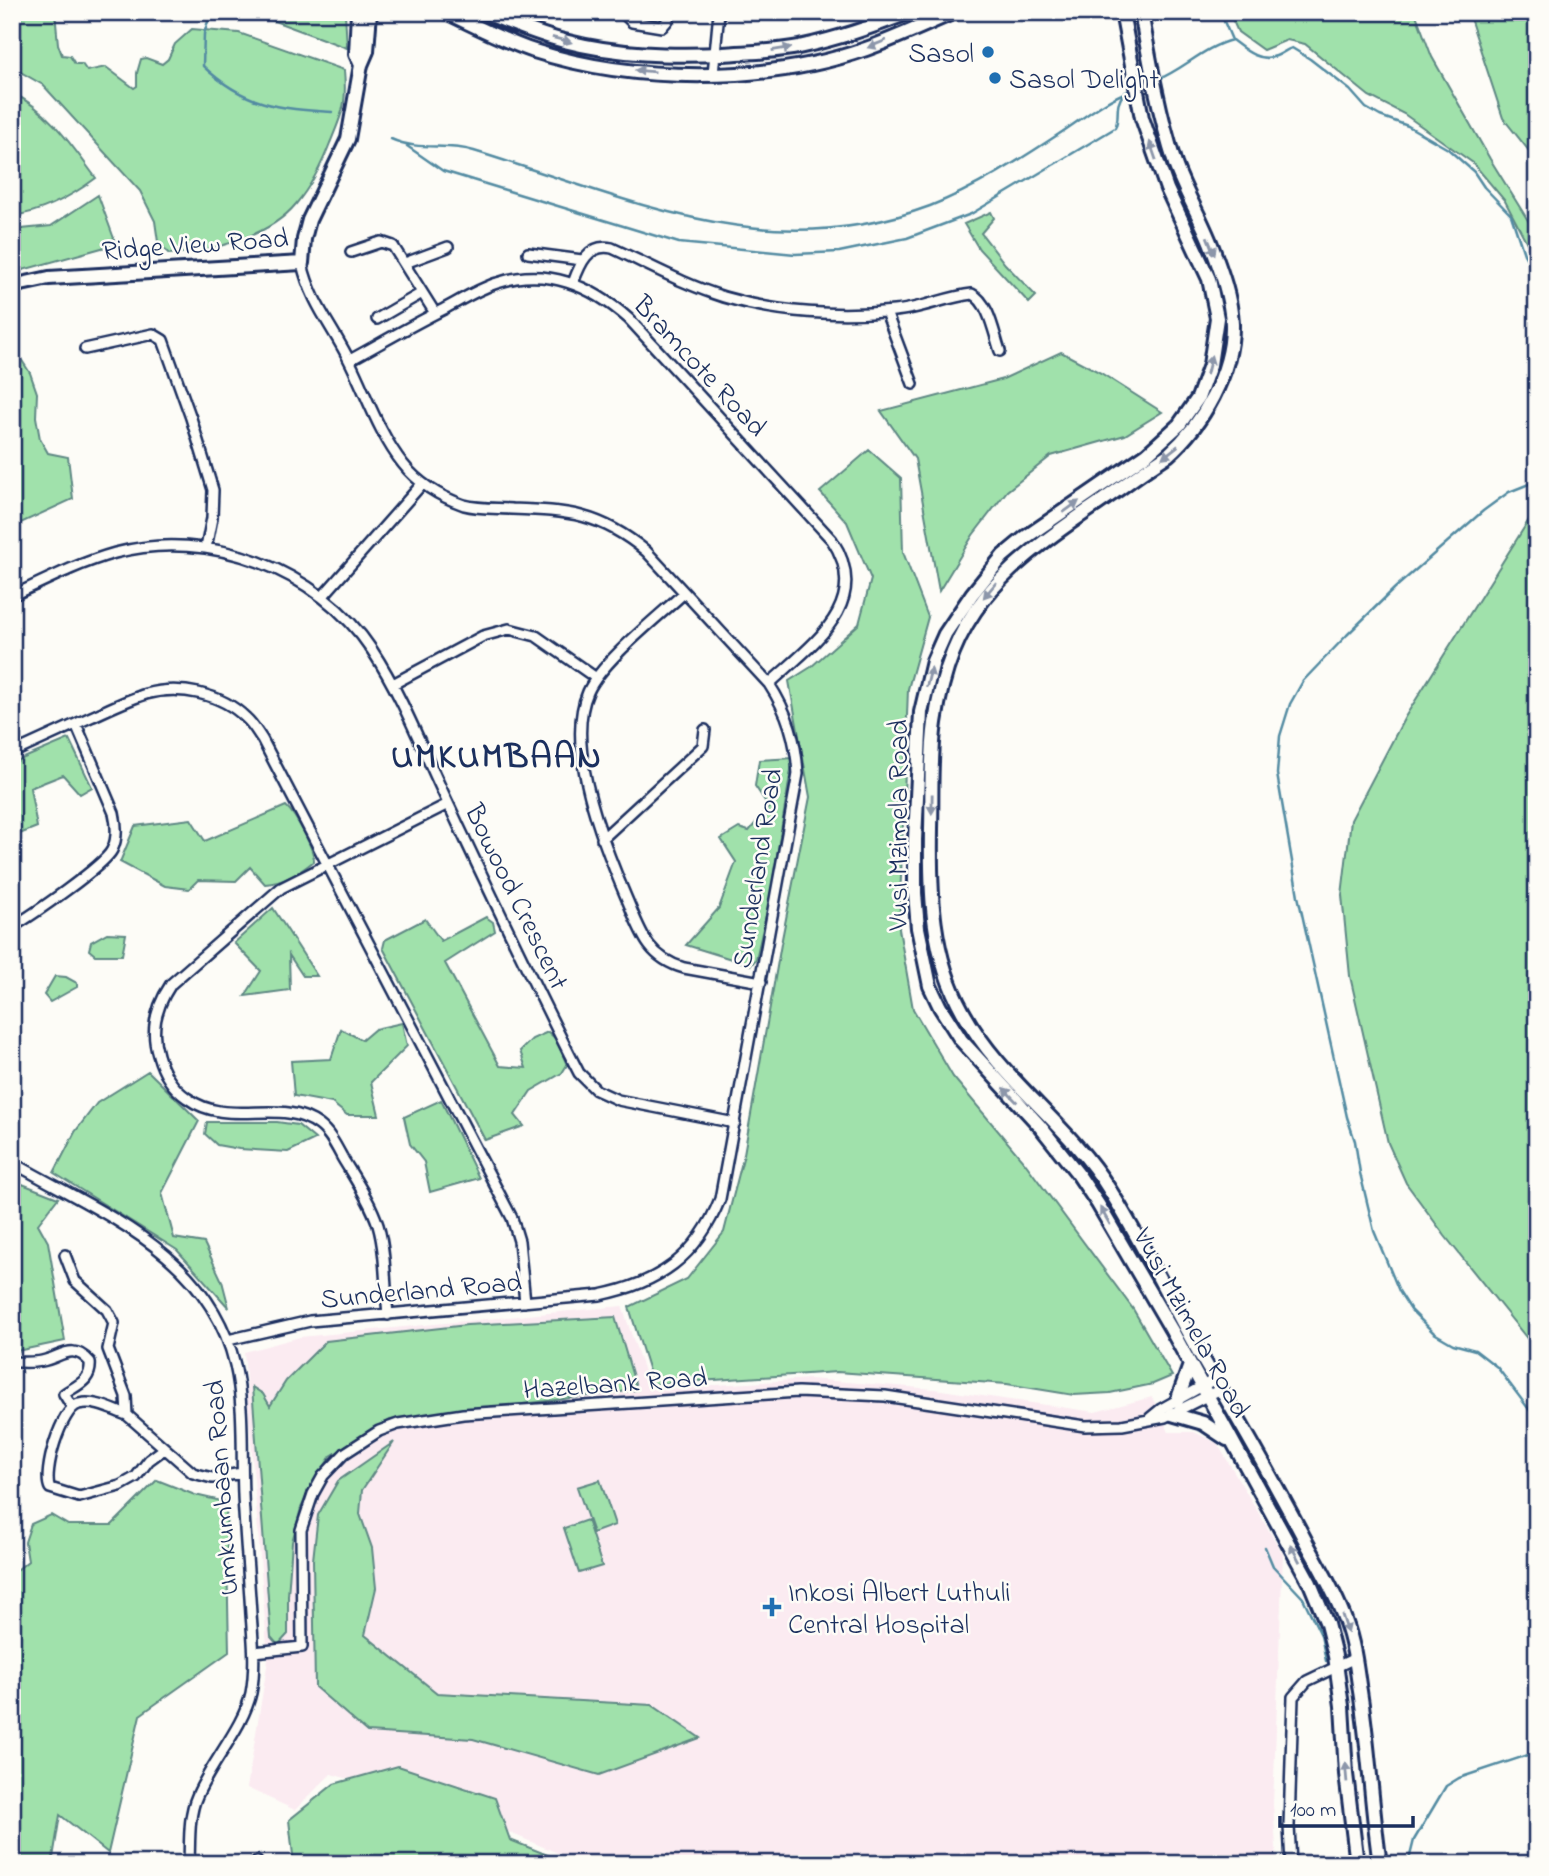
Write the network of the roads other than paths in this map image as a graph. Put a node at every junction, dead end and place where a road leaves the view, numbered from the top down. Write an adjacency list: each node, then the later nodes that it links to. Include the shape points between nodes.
1 (358, 12): 13 (main road, Ridge View Road, via 356,54)
2 (370, 12): 13 (main road, Ridge View Road, via 367,51)
3 (446, 12): 14 (main road, one-way to 3, via 582,64 533,50)
4 (484, 12): 12 (main road, one-way to 12, via 524,29 595,48 671,56)
5 (622, 12): 6 (street, via 632,22 662,27)
6 (669, 12)
7 (719, 12): 12 (street)
8 (910, 12): 12 (main road, one-way to 8, via 802,46)
9 (956, 12): 14 (main road, one-way to 14, via 820,62)
10 (1122, 12): 54 (main road, Vusi Mzimela Road, one-way to 10, via 1078,1174 961,1040 940,1007 922,953 915,893 921,712 933,661 945,634 1003,556 1179,425 1198,398 1210,365 1217,318 1209,279 1167,189 1142,118)
11 (1141, 12): 55 (main road, Vusi Mzimela Road, one-way to 55, via 1159,108 1183,184 1224,278 1232,324 1229,349 1206,411 1181,443 1020,560 989,589 966,624 944,678 936,720 931,891 943,968 962,1012 998,1063 1108,1186)
12 (713, 54): 14 (street)
13 (361, 65): 19 (main road, Ridge View Road, via 348,139 309,220)
14 (713, 74)
15 (448, 247): 20 (street)
16 (351, 252): 20 (street, via 387,243)
17 (528, 253): 18 (street)
18 (582, 260): 21 (street); 24 (street, via 593,250 607,247 742,302 807,311)
19 (302, 263): 22 (main road, Ridge View Road, via 49,278); 29 (street, Sunderland Road, via 311,295)
20 (405, 263): 23 (street)
21 (573, 283): 25 (street, Bramcote Road, via 544,277 509,279); 38 (street, Bramcote Road, via 629,319 837,548 846,583 839,612 827,630)
22 (12, 286)
23 (422, 293): 25 (street); 26 (street)
24 (886, 312): 28 (street, via 972,294 985,309); 30 (street)
25 (435, 313): 29 (street, Bramcote Road)
26 (377, 319)
27 (85, 349): 32 (street, via 153,334 163,340 213,490)
28 (1000, 351)
29 (350, 360): 31 (street, Sunderland Road, via 391,446)
30 (913, 384)
31 (422, 484): 33 (street, Sunderland Road, via 465,505 577,513 609,525 646,551); 35 (street)
32 (206, 548): 34 (street, Bowood Crescent, via 168,546 118,552); 35 (street, Bowood Crescent, via 262,563)
33 (684, 593): 36 (street); 38 (street, Sunderland Road)
34 (12, 596)
35 (323, 596): 37 (street, Bowood Crescent, via 363,638)
36 (596, 678): 37 (street, via 536,636 509,629 483,636); 43 (street, via 583,707 580,732)
37 (393, 684): 42 (street, Bowood Crescent)
38 (769, 684): 46 (street, Sunderland Road, via 793,732 797,774)
39 (76, 724): 41 (street); 44 (street, via 166,690 208,696 231,706 262,739); 45 (street, via 114,813 115,841 106,859)
40 (705, 730): 43 (street, via 703,746)
41 (12, 753)
42 (448, 804): 44 (street); 47 (street, Bowood Crescent, via 585,1080 618,1100)
43 (602, 839): 46 (street, via 641,930 660,957 672,965)
44 (327, 865): 50 (street, via 512,1218); 51 (street, via 272,894 171,984 158,1011 156,1049 168,1079 194,1104 232,1114 286,1112 321,1126 378,1225)
45 (12, 927)
46 (761, 982): 47 (street, Sunderland Road)
47 (735, 1123): 50 (street, Sunderland Road, via 714,1214 697,1242 672,1266 625,1290)
48 (12, 1162): 52 (street, Umkumbaan Road, via 113,1218 168,1255 190,1277)
49 (65, 1255): 60 (street, via 75,1281 107,1310 114,1323 108,1349 127,1396)
50 (525, 1302): 51 (street, Sunderland Road)
51 (388, 1315): 52 (street, Sunderland Road, via 310,1321)
52 (228, 1340): 64 (street, Umkumbaan Road, via 241,1411)
53 (12, 1362): 58 (street, via 45,1360 65,1352 83,1355 90,1362 89,1375 64,1394)
54 (1190, 1365): 56 (main road, Vusi Mzimela Road); 57 (main road)
55 (1218, 1384): 56 (street, Hazelbank Road); 66 (main road, Vusi Mzimela Road, one-way to 66, via 1332,1592)
56 (1204, 1391): 57 (street, Hazelbank Road); 59 (street, Hazelbank Road); 62 (main road, Vusi Mzimela Road)
57 (1177, 1401): 61 (street, Hazelbank Road)
58 (72, 1407): 60 (street, via 93,1403); 63 (street, via 53,1450 47,1479 53,1490 83,1496 120,1486)
59 (1172, 1414): 61 (street, Hazelbank Road); 62 (main road, via 1212,1427)
60 (127, 1415): 63 (street)
61 (1150, 1418): 65 (street, Hazelbank Road, via 1122,1425 1085,1426 885,1396 797,1392 463,1415 398,1424 345,1453 313,1494 301,1530 302,1647)
62 (1233, 1443): 67 (main road, Vusi Mzimela Road, one-way to 62, via 1327,1624 1310,1583)
63 (164, 1449): 64 (street, via 199,1476)
64 (242, 1474): 65 (street, Umkumbaan Road)
65 (254, 1652): 68 (street, Umkumbaan Road, via 250,1696 193,1805)
66 (1355, 1658): 67 (street); 71 (main road, Vusi Mzimela Road)
67 (1336, 1666): 69 (street, via 1307,1681 1293,1697); 70 (main road, Vusi Mzimela Road, one-way to 67)
68 (189, 1864)
69 (1291, 1864)
70 (1357, 1864)
71 (1380, 1864)

